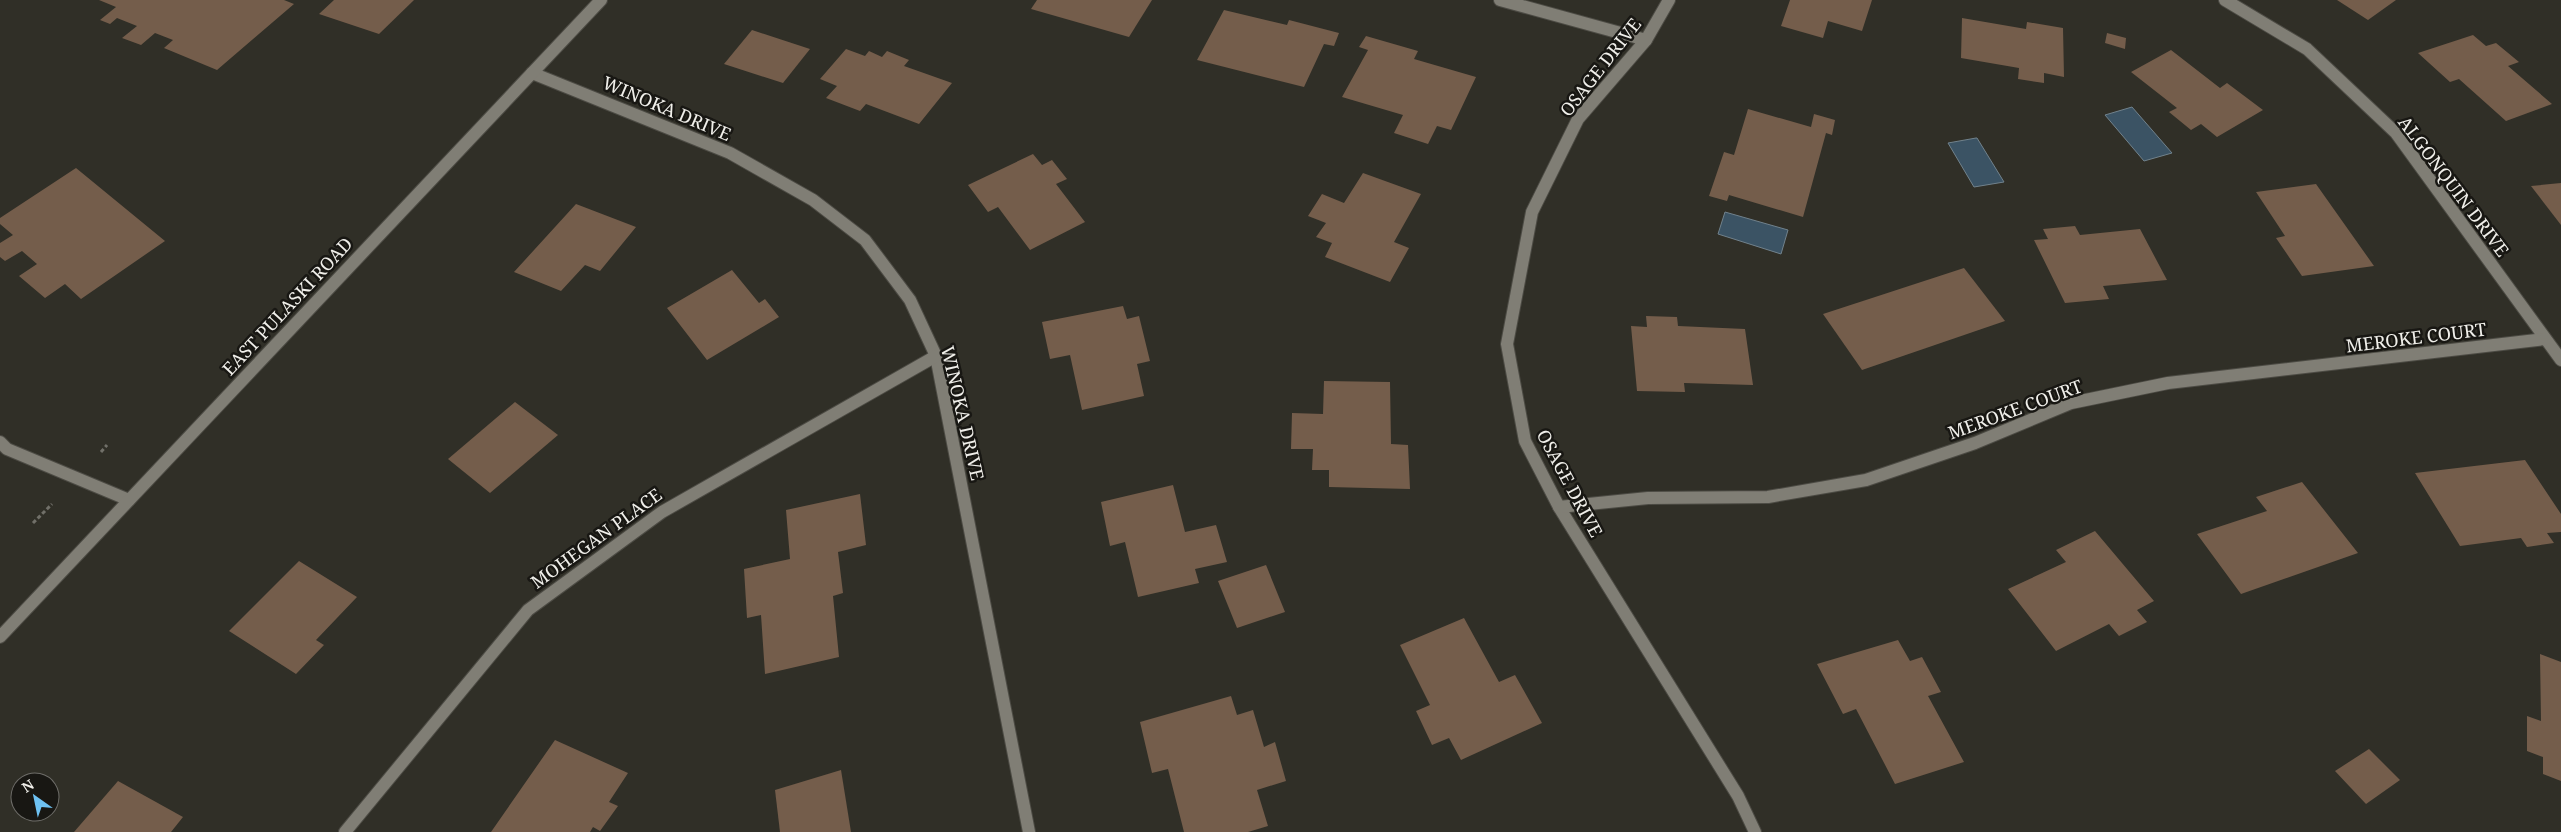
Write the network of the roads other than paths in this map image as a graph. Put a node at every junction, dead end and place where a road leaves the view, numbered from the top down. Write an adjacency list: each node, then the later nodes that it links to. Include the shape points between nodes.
1 (601, 0): 6 (street, EAST PULASKI ROAD)
2 (1500, 0): 5 (street)
3 (1669, 0): 5 (street, OSAGE DRIVE)
4 (2225, 0): 7 (street, ALGONQUIN DRIVE, via 2307,50 2396,133)
5 (1646, 40): 12 (street, OSAGE DRIVE, via 1578,119 1532,212 1508,335 1525,441)
6 (532, 73): 8 (street, WINOKA DRIVE, via 730,152 813,200 865,240 910,300); 11 (street, EAST PULASKI ROAD)
7 (2545, 339): 9 (street, ALGONQUIN DRIVE); 12 (street, MEROKE COURT, via 2168,383 2071,403 1975,443 1866,480 1777,496 1648,498)
8 (936, 356): 14 (street, MOHEGAN PLACE, via 662,512 528,610); 15 (street, WINOKA DRIVE)
9 (2561, 360)
10 (0, 442): 11 (street, via 7,449)
11 (129, 500): 13 (street, EAST PULASKI ROAD)
12 (1559, 507): 16 (street, OSAGE DRIVE, via 1738,796)
13 (0, 637)
14 (345, 832)
15 (1029, 832)
16 (1755, 832)

